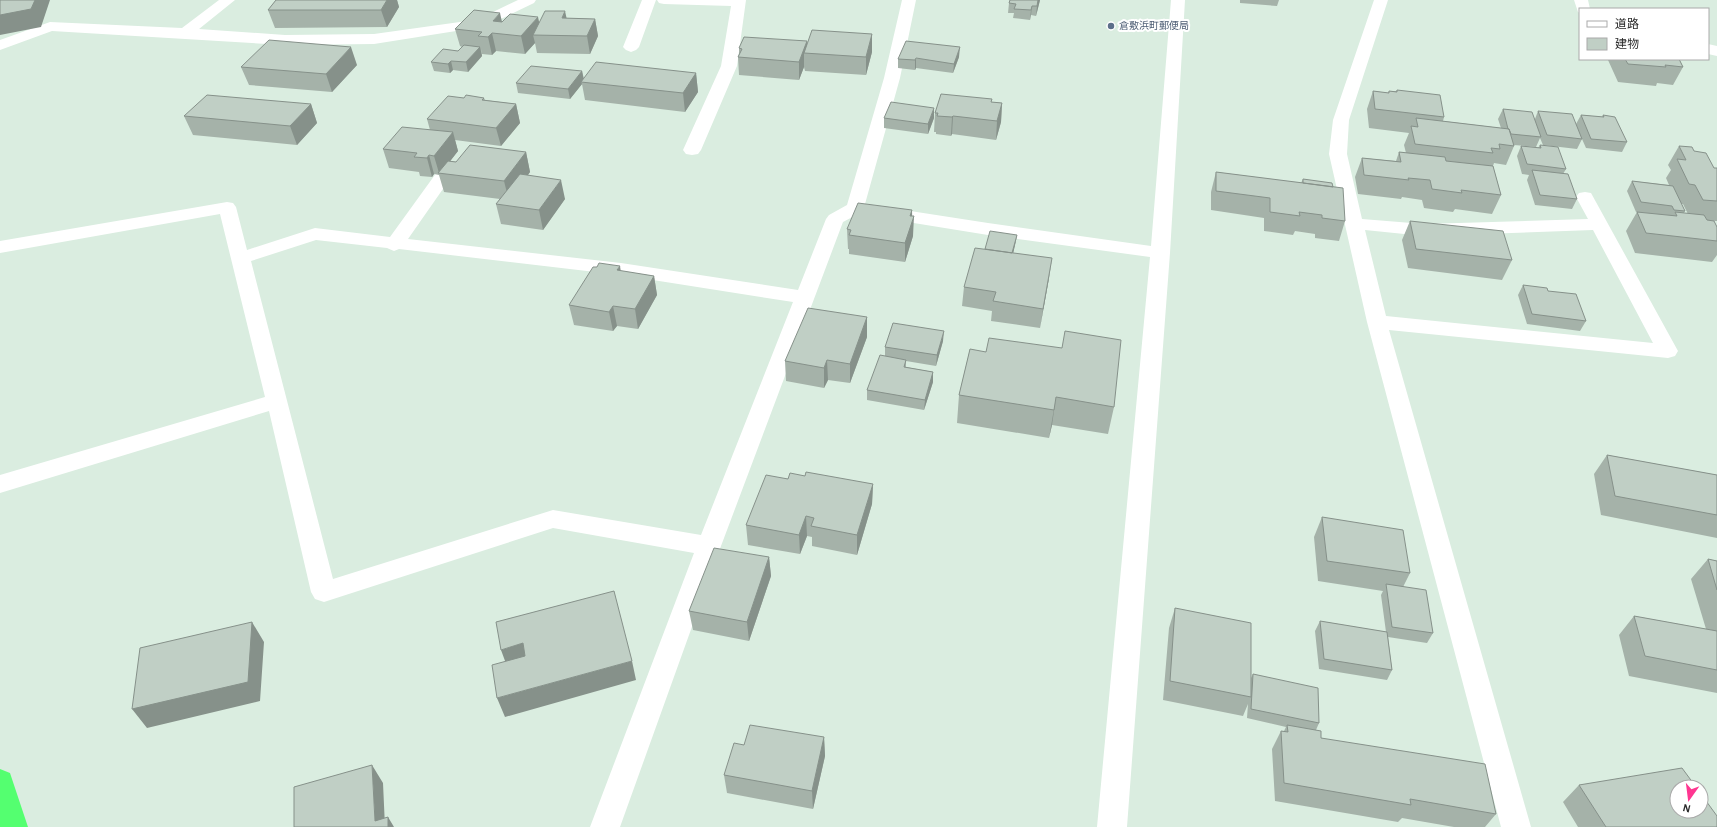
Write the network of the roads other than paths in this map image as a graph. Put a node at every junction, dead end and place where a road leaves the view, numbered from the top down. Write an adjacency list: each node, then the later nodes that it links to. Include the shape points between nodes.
1 (228, 0): 9 (street)
2 (528, 0): 9 (street, via 470,25 374,39 285,40)
3 (649, 0): 11 (street)
4 (664, 0): 8 (street)
5 (909, 0): 15 (street, via 878,128)
6 (1178, 0): 20 (street)
7 (1381, 0): 16 (street, via 1341,120 1338,154)
8 (738, 1): 12 (street, via 729,66)
9 (185, 33): 10 (street, via 50,26)
10 (0, 45)
11 (631, 47)
12 (692, 150)
13 (443, 176): 18 (street)
14 (1585, 197): 17 (street)
15 (854, 208): 20 (street); 22 (street, via 835,219)
16 (1354, 224): 17 (street, via 1424,230); 23 (street)
17 (1600, 224): 23 (street, via 1668,351)
18 (394, 244): 21 (street, via 315,234); 22 (street, via 621,269)
19 (0, 247): 21 (street, via 227,207)
20 (1160, 253): 30 (street)
21 (241, 258): 24 (street)
22 (804, 297): 26 (street)
23 (1377, 322): 31 (street)
24 (277, 400): 25 (street); 26 (street, via 324,592 552,519)
25 (0, 484)
26 (709, 546): 29 (street)
27 (0, 782): 28 (highway)
28 (13, 827)
29 (605, 827)
30 (1112, 827)
31 (1516, 827)

